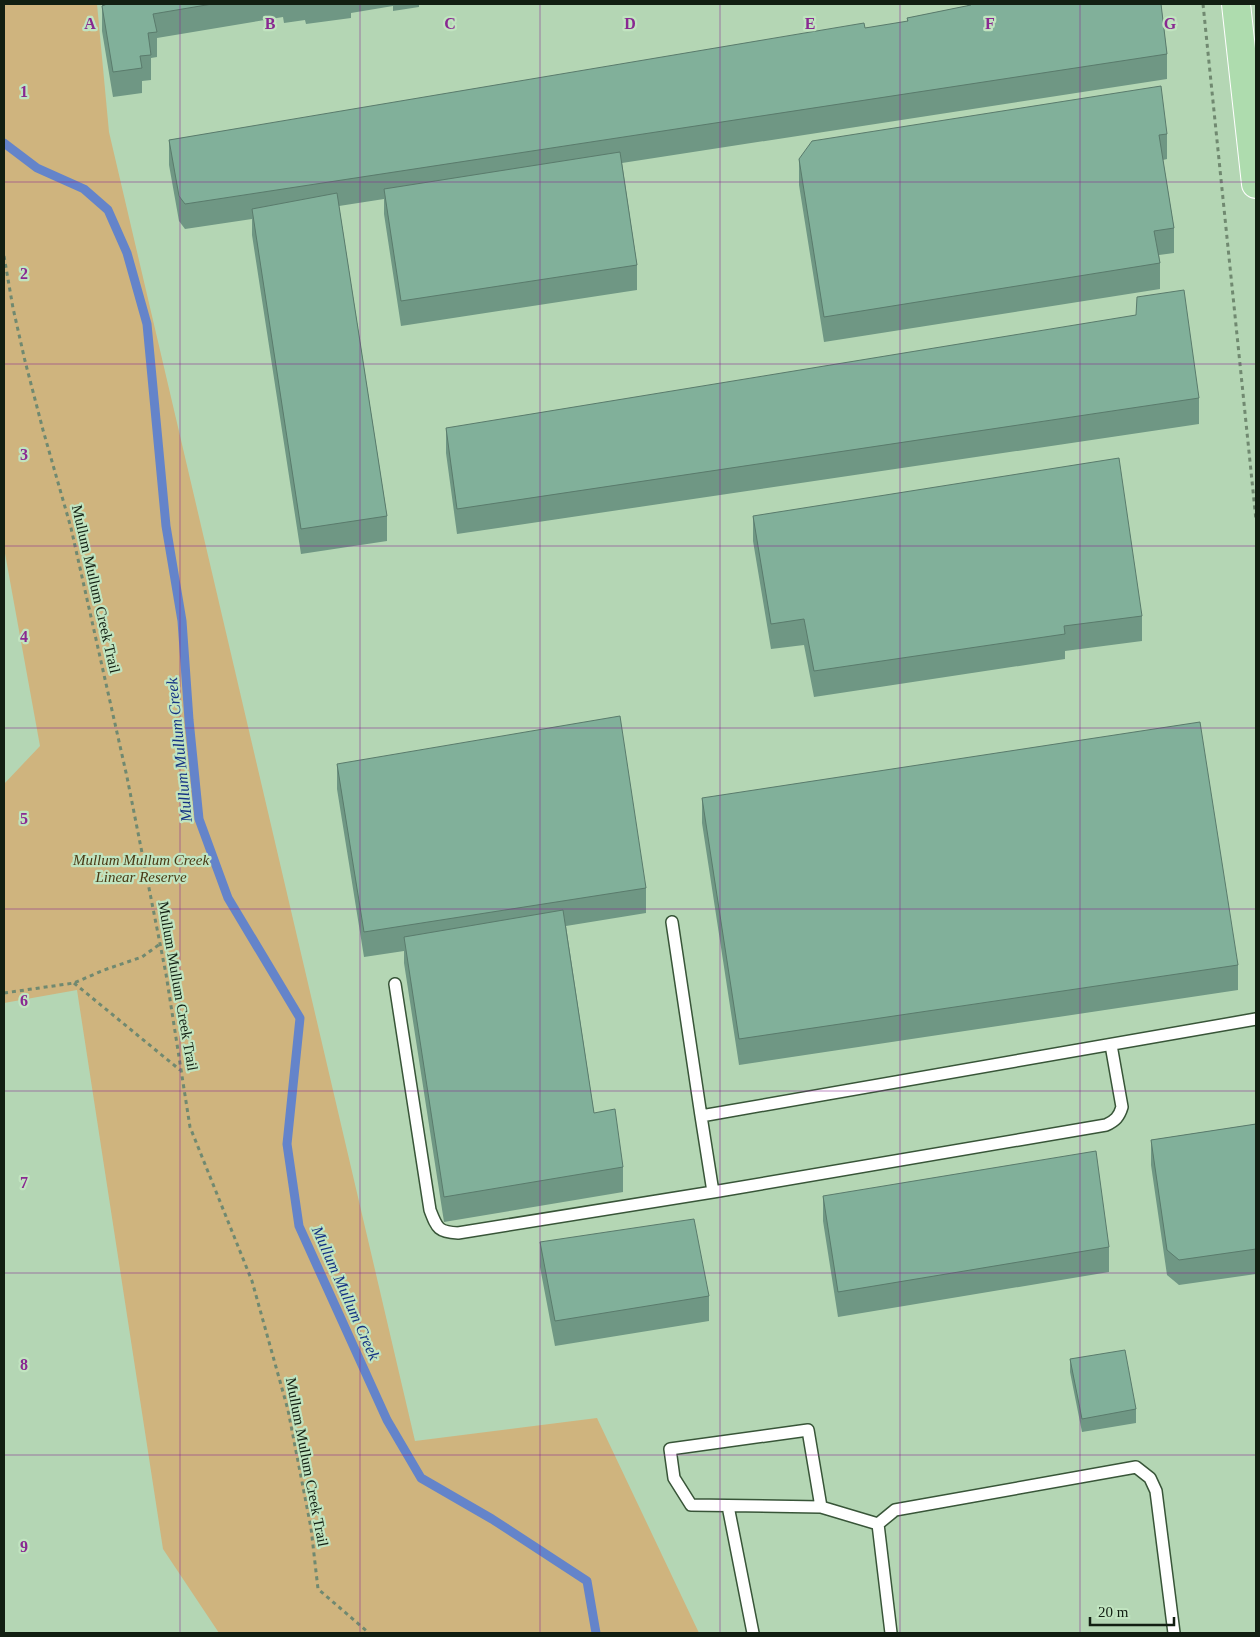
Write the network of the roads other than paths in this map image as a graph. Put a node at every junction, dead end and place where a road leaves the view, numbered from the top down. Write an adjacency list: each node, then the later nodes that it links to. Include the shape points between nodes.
1 (1236, 4): 2 (highway)
2 (1256, 184)
3 (672, 922): 7 (lane)
4 (394, 984): 8 (lane, via 430,1210 436,1225 446,1233)
5 (1256, 1019): 6 (lane)
6 (1111, 1045): 7 (lane); 8 (lane, via 1122,1107 1115,1121 1106,1125)
7 (701, 1116): 8 (lane)
8 (714, 1192)
9 (728, 1506): 10 (lane); 10 (lane, via 692,1505 674,1478 670,1450 808,1430); 12 (lane)
10 (821, 1507): 11 (lane)
11 (878, 1524): 13 (lane); 14 (lane, via 895,1510 1136,1468 1150,1478 1156,1490)
12 (753, 1633)
13 (891, 1633)
14 (1174, 1633)

